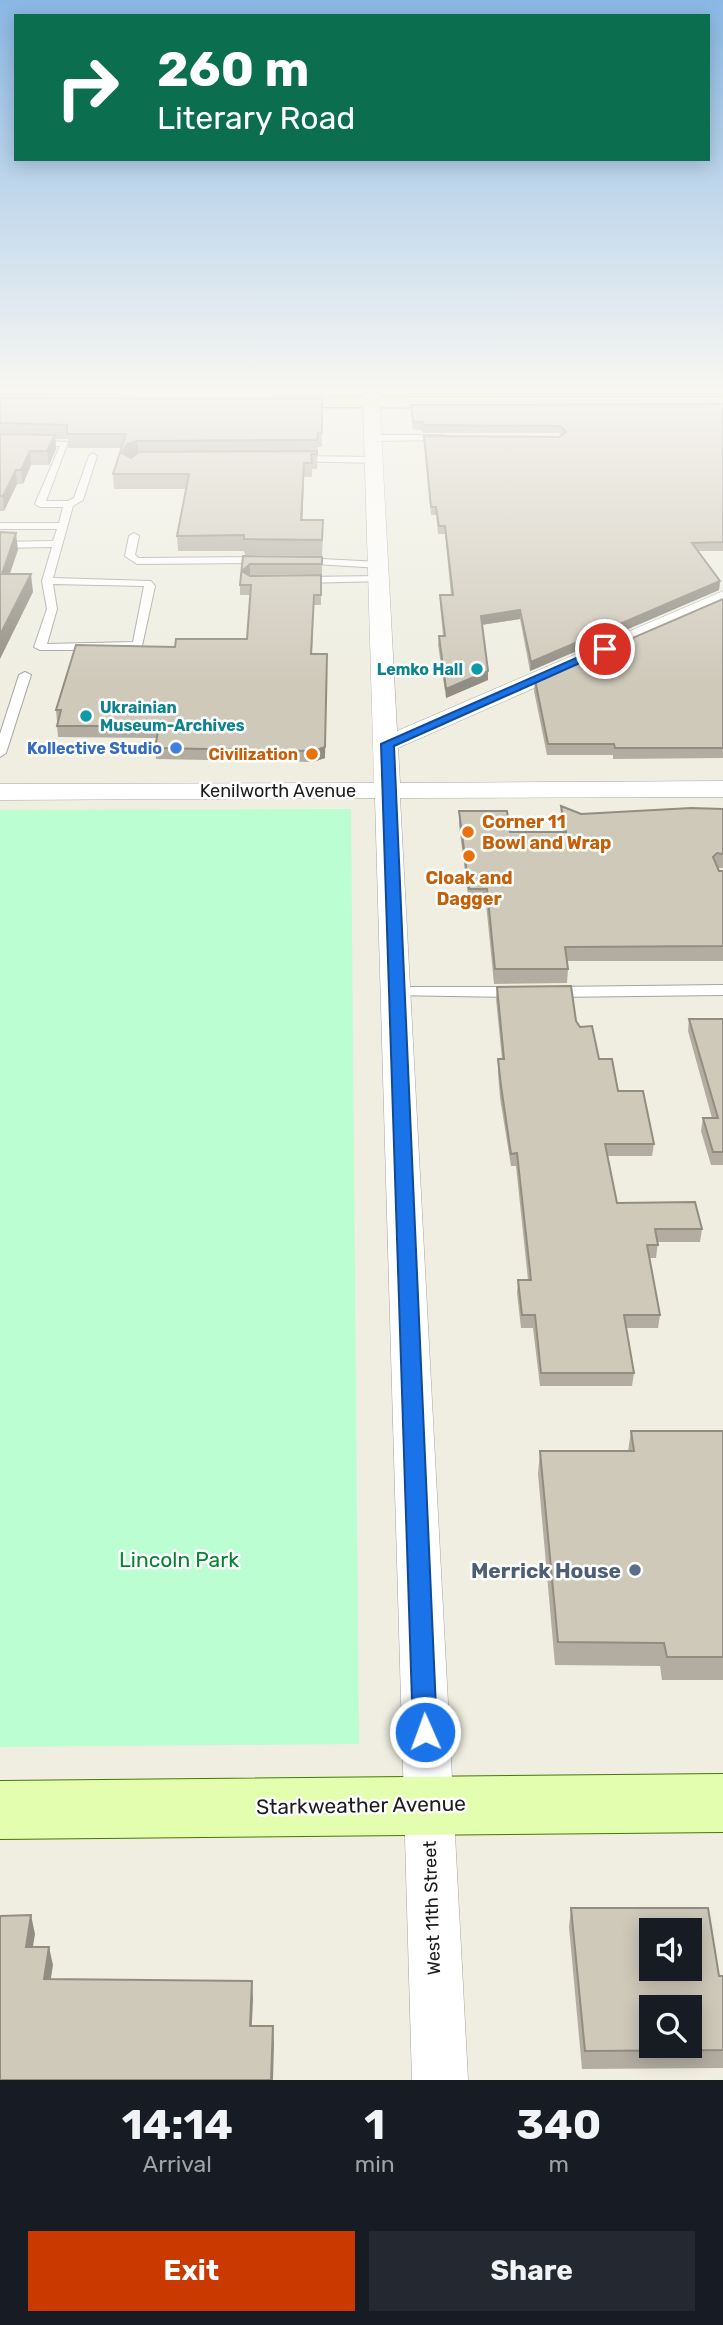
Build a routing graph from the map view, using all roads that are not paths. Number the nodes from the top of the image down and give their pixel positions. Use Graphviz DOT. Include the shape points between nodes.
graph roads {
  1 [pos="46,490"];
  2 [pos="81,490"];
  3 [pos="376,490"];
  4 [pos="69,504"];
  5 [pos="0,526"];
  6 [pos="61,526"];
  7 [pos="134,536"];
  8 [pos="59,544"];
  9 [pos="0,545"];
  10 [pos="271,560"];
  11 [pos="284,560"];
  12 [pos="380,572"];
  13 [pos="290,580"];
  14 [pos="47,582"];
  15 [pos="723,597"];
  16 [pos="25,675"];
  17 [pos="387,744"];
  18 [pos="0,753"];
  19 [pos="723,789"];
  20 [pos="388,790"];
  21 [pos="0,792"];
  22 [pos="723,990"];
  23 [pos="396,992"];
  24 [pos="723,1803"];
  25 [pos="428,1804"];
  26 [pos="0,1810"];
  27 [pos="440,2080"];
  1 -- 4 [label="lane" via="40,504"];
  2 -- 4 [label="lane" via="78,500"];
  3 -- 12 [label="street, West 11th Street"];
  4 -- 6 [label="lane"];
  5 -- 6 [label="lane"];
  6 -- 8 [label="lane"];
  7 -- 10 [label="lane" via="130,556 137,561"];
  8 -- 9 [label="lane"];
  8 -- 14 [label="lane"];
  11 -- 12 [label="lane"];
  12 -- 13 [label="lane"];
  12 -- 17 [label="street, West 11th Street"];
  14 -- 14 [label="lane" via="147,583 138,644 40,647 52,609"];
  15 -- 17 [label="street"];
  16 -- 18 [label="lane"];
  17 -- 20 [label="street, West 11th Street"];
  19 -- 20 [label="street, Kenilworth Avenue"];
  20 -- 21 [label="street, Kenilworth Avenue"];
  20 -- 23 [label="street, West 11th Street"];
  22 -- 23 [label="lane"];
  23 -- 25 [label="street, West 11th Street"];
  24 -- 25 [label="street, Starkweather Avenue"];
  25 -- 26 [label="street, Starkweather Avenue"];
  25 -- 27 [label="street, West 11th Street"];
}
